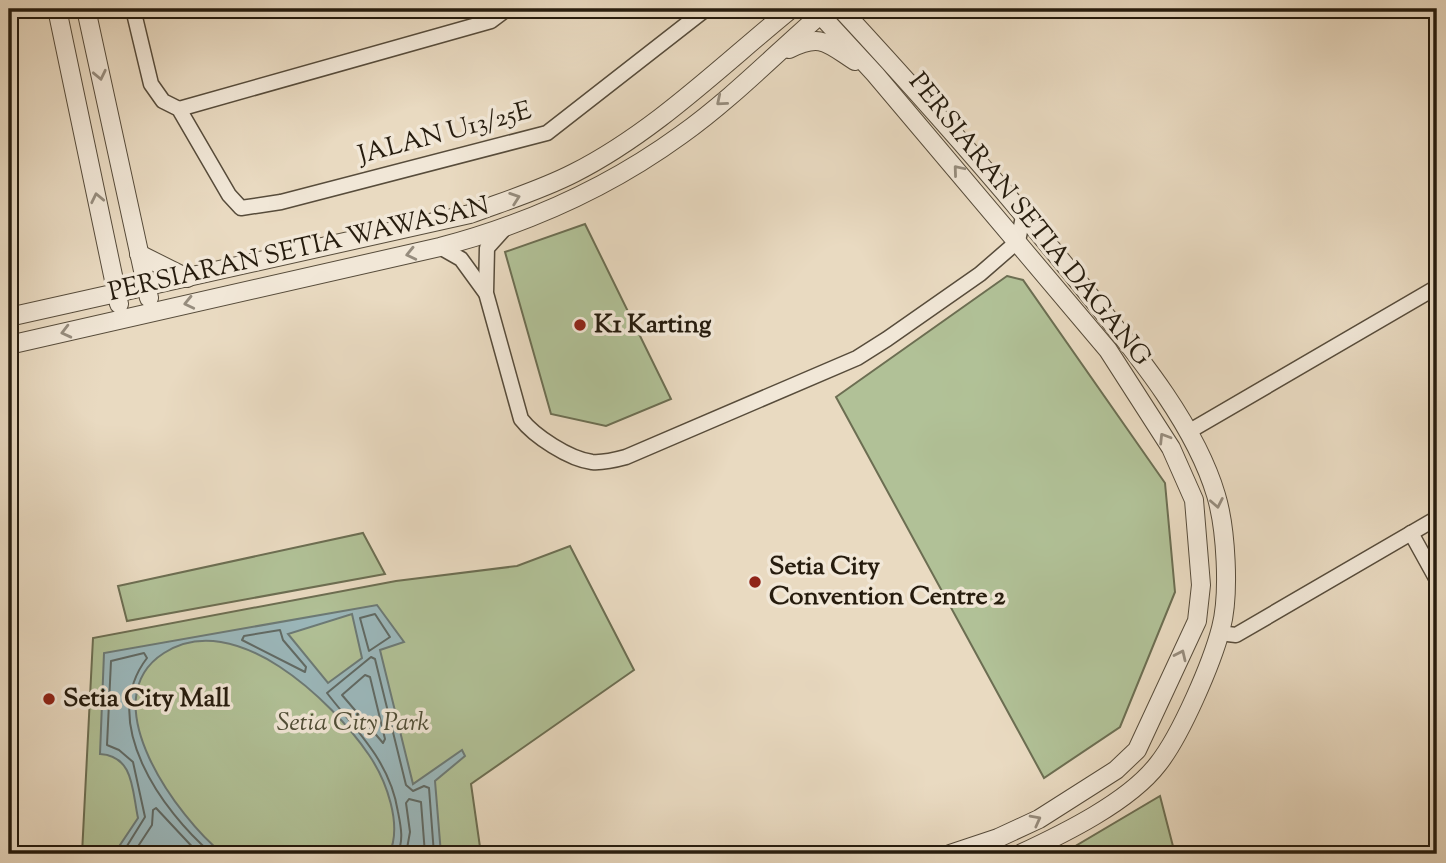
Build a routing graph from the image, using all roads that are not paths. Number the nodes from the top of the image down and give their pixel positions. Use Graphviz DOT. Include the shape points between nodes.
graph roads {
  1 [pos="57,9"];
  2 [pos="86,9"];
  3 [pos="133,9"];
  4 [pos="507,9"];
  5 [pos="706,9"];
  6 [pos="791,9"];
  7 [pos="841,9"];
  8 [pos="859,9"];
  9 [pos="821,11"];
  10 [pos="773,57"];
  11 [pos="891,62"];
  12 [pos="876,74"];
  13 [pos="179,109"];
  14 [pos="1024,212"];
  15 [pos="505,228"];
  16 [pos="1018,241"];
  17 [pos="1047,242"];
  18 [pos="440,247"];
  19 [pos="139,254"];
  20 [pos="111,265"];
  21 [pos="187,278"];
  22 [pos="146,287"];
  23 [pos="1437,287"];
  24 [pos="117,293"];
  25 [pos="486,293"];
  26 [pos="81,302"];
  27 [pos="152,312"];
  28 [pos="9,317"];
  29 [pos="122,318"];
  30 [pos="9,345"];
  31 [pos="1188,432"];
  32 [pos="1437,518"];
  33 [pos="1411,533"];
  34 [pos="1437,580"];
  35 [pos="1219,633"];
  36 [pos="950,854"];
  37 [pos="1020,854"];
  20 -- 1 [label="street, one-way"];
  2 -- 19 [label="street, one-way"];
  3 -- 13 [label="street" via="151,84 163,102"];
  4 -- 13 [label="street" via="491,22"];
  5 -- 13 [label="street, JALAN U13/25E" via="547,133 281,202 241,208"];
  21 -- 6 [label="street, PERSIARAN SETIA WAWASAN, one-way" via="470,214 575,173 665,113"];
  7 -- 11 [label="street, PERSIARAN SETIA DAGANG"];
  8 -- 11 [label="street"];
  9 -- 10 [label="street, PERSIARAN SETIA WAWASAN"];
  9 -- 12 [label="street, PERSIARAN SETIA DAGANG"];
  10 -- 12 [label="street" via="808,40 822,40"];
  10 -- 15 [label="street, PERSIARAN SETIA WAWASAN, one-way" via="683,134 621,175"];
  11 -- 14 [label="street, PERSIARAN SETIA DAGANG"];
  16 -- 12 [label="street, PERSIARAN SETIA DAGANG, one-way"];
  14 -- 16 [label="street"];
  14 -- 17 [label="street, PERSIARAN SETIA DAGANG"];
  15 -- 18 [label="street, PERSIARAN SETIA WAWASAN"];
  15 -- 25 [label="street" via="486,252"];
  16 -- 17 [label="street"];
  16 -- 25 [label="street" via="951,295 856,358 605,462 590,462 533,435 521,419"];
  36 -- 16 [label="street, PERSIARAN SETIA DAGANG, one-way" via="1039,819 1116,770 1137,750 1197,621 1201,585 1194,500 1171,448 1108,350"];
  17 -- 31 [label="street, PERSIARAN SETIA DAGANG" via="1125,340"];
  18 -- 25 [label="street" via="461,259"];
  18 -- 27 [label="street, PERSIARAN SETIA WAWASAN, one-way"];
  19 -- 21 [label="street"];
  19 -- 22 [label="street"];
  20 -- 24 [label="street"];
  20 -- 26 [label="street" via="104,280"];
  21 -- 22 [label="street, PERSIARAN SETIA WAWASAN"];
  22 -- 24 [label="street, PERSIARAN SETIA WAWASAN"];
  22 -- 27 [label="street"];
  23 -- 31 [label="street"];
  24 -- 26 [label="street, PERSIARAN SETIA WAWASAN"];
  24 -- 29 [label="street"];
  26 -- 28 [label="street, PERSIARAN SETIA WAWASAN"];
  27 -- 29 [label="street, PERSIARAN SETIA WAWASAN"];
  29 -- 30 [label="street, PERSIARAN SETIA WAWASAN, one-way"];
  31 -- 35 [label="street, PERSIARAN SETIA DAGANG, one-way" via="1216,495 1224,551"];
  32 -- 33 [label="street"];
  33 -- 34 [label="street"];
  33 -- 35 [label="street" via="1236,635"];
  35 -- 37 [label="street, PERSIARAN SETIA DAGANG" via="1187,712 1158,765 1127,793"];
}
